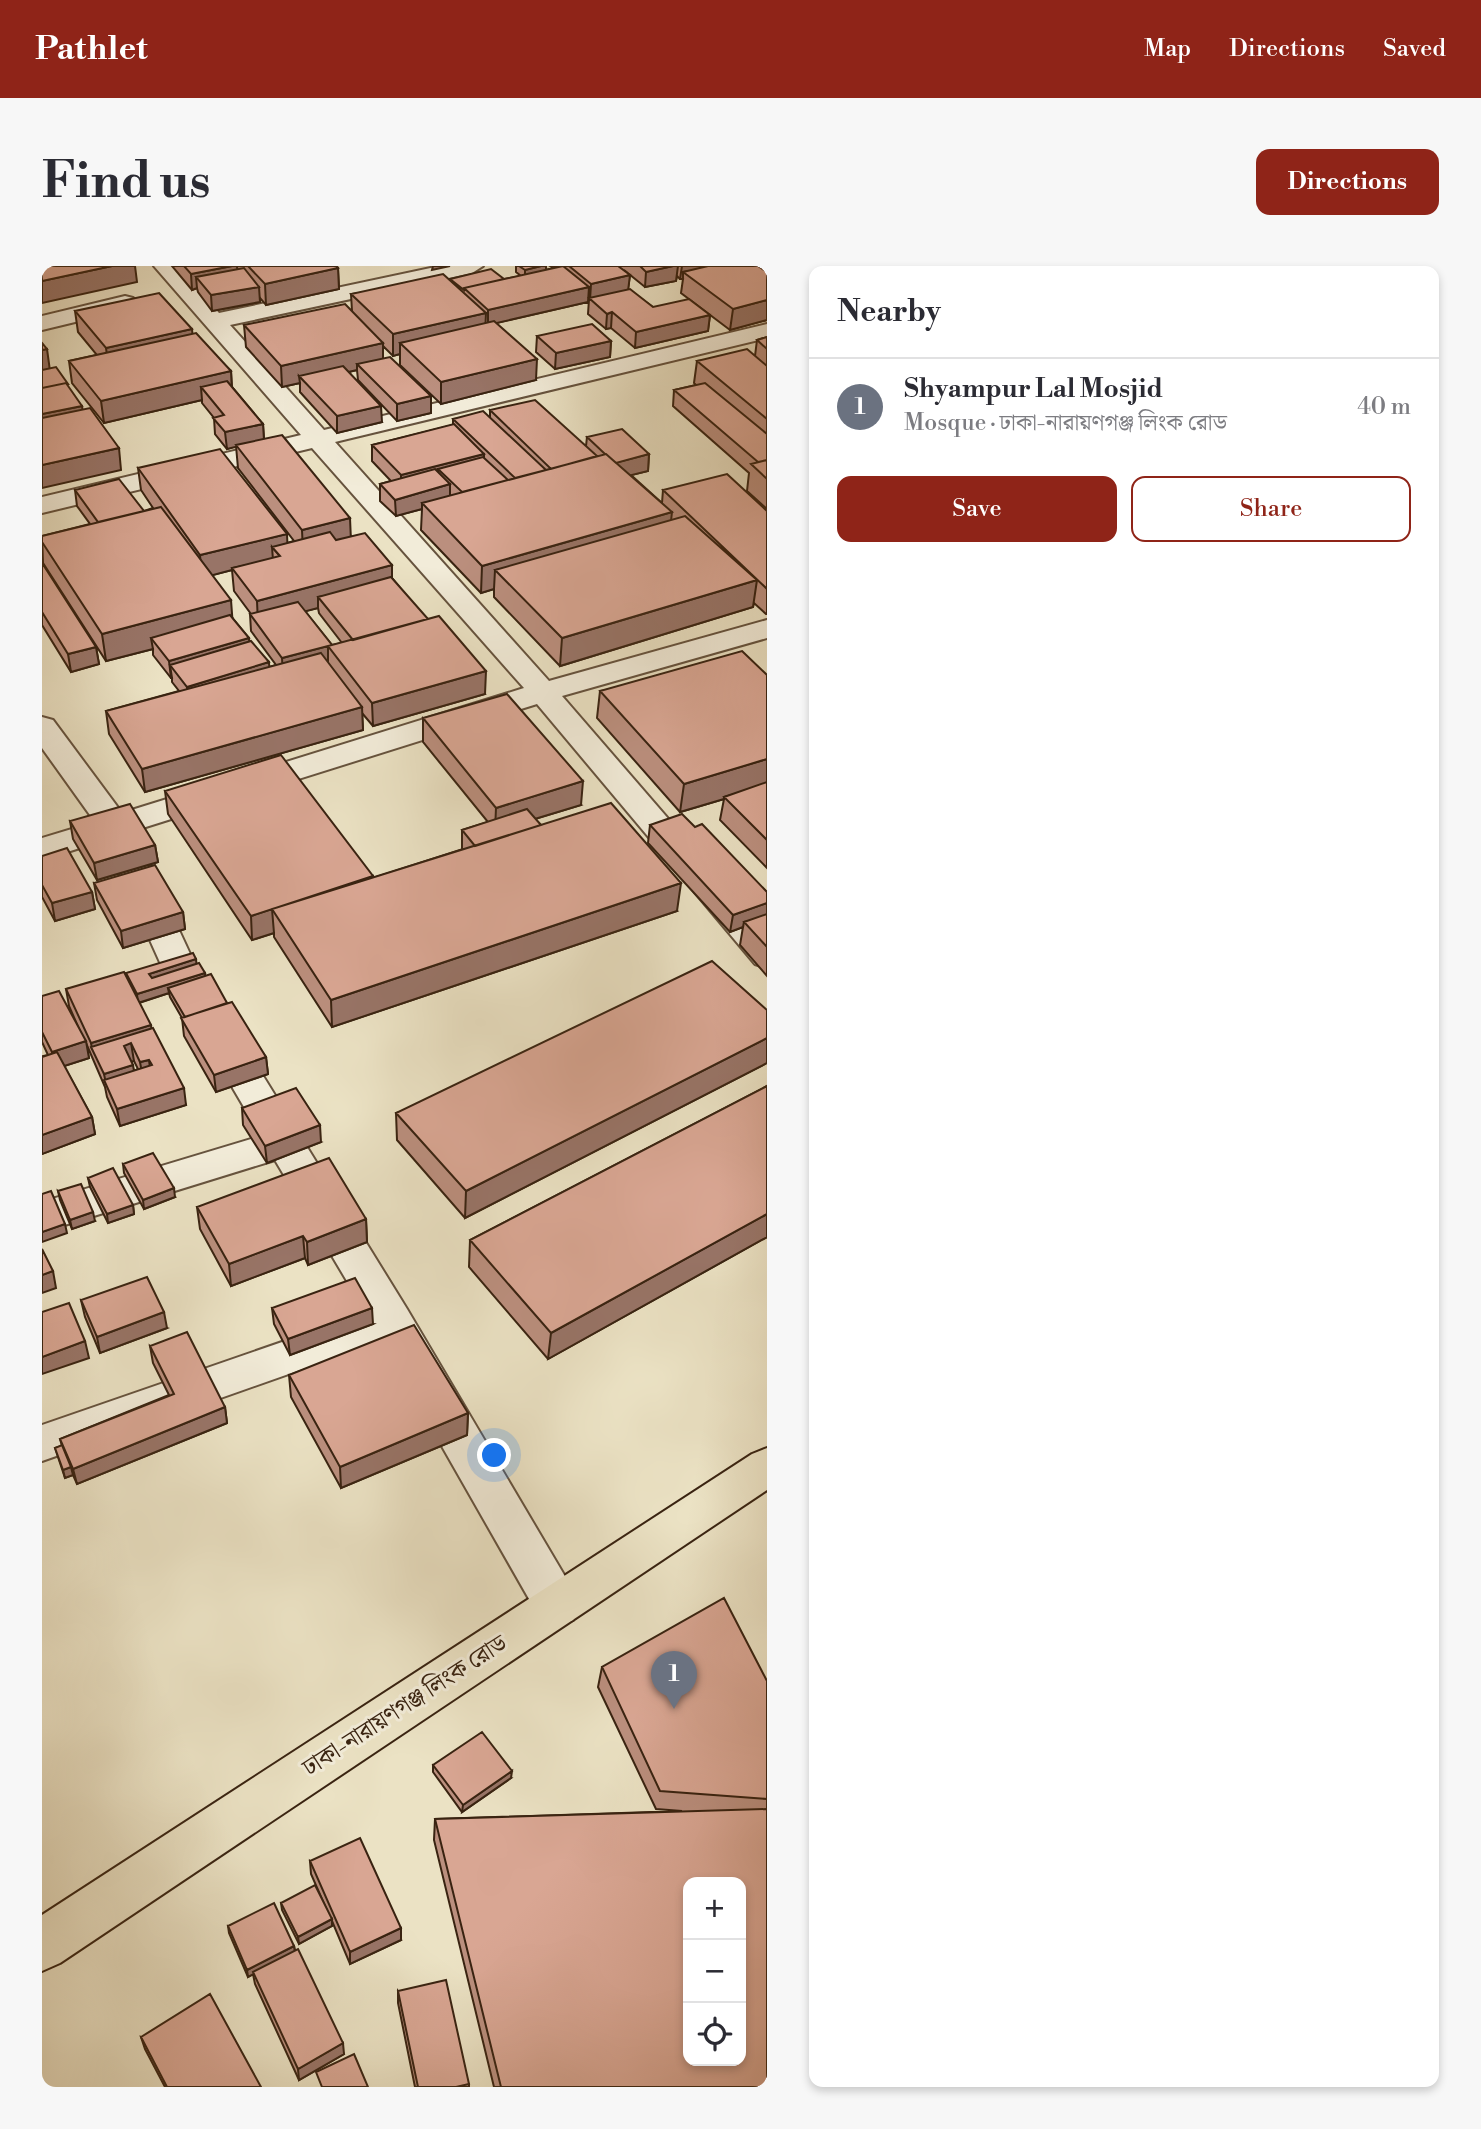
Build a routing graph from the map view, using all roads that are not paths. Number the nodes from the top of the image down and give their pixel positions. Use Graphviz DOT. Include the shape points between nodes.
graph roads {
  1 [pos="165,266"];
  2 [pos="471,266"];
  3 [pos="164,294"];
  4 [pos="214,321"];
  5 [pos="42,323"];
  6 [pos="767,331"];
  7 [pos="320,440"];
  8 [pos="42,505"];
  9 [pos="767,629"];
  10 [pos="543,692"];
  11 [pos="42,726"];
  12 [pos="116,827"];
  13 [pos="42,849"];
  14 [pos="767,956"];
  15 [pos="285,1143"];
  16 [pos="42,1217"];
  17 [pos="392,1321"];
  18 [pos="42,1443"];
  19 [pos="767,1467"];
  20 [pos="557,1605"];
  21 [pos="42,1945"];
  1 -- 3 [label="street"];
  2 -- 4 [label="street"];
  3 -- 4 [label="street"];
  3 -- 5 [label="street"];
  4 -- 7 [label="street"];
  6 -- 7 [label="street"];
  7 -- 8 [label="street"];
  7 -- 10 [label="street"];
  9 -- 10 [label="street"];
  10 -- 12 [label="street"];
  10 -- 14 [label="street"];
  11 -- 12 [label="street"];
  12 -- 13 [label="street"];
  12 -- 15 [label="street" via="167,973"];
  15 -- 16 [label="street"];
  15 -- 17 [label="street"];
  17 -- 18 [label="street"];
  17 -- 20 [label="street"];
  19 -- 20 [label="highway, ঢাকা-নারায়ণগঞ্জ লিংক রোড"];
  20 -- 21 [label="highway, ঢাকা-নারায়ণগঞ্জ লিংক রোড"];
}
